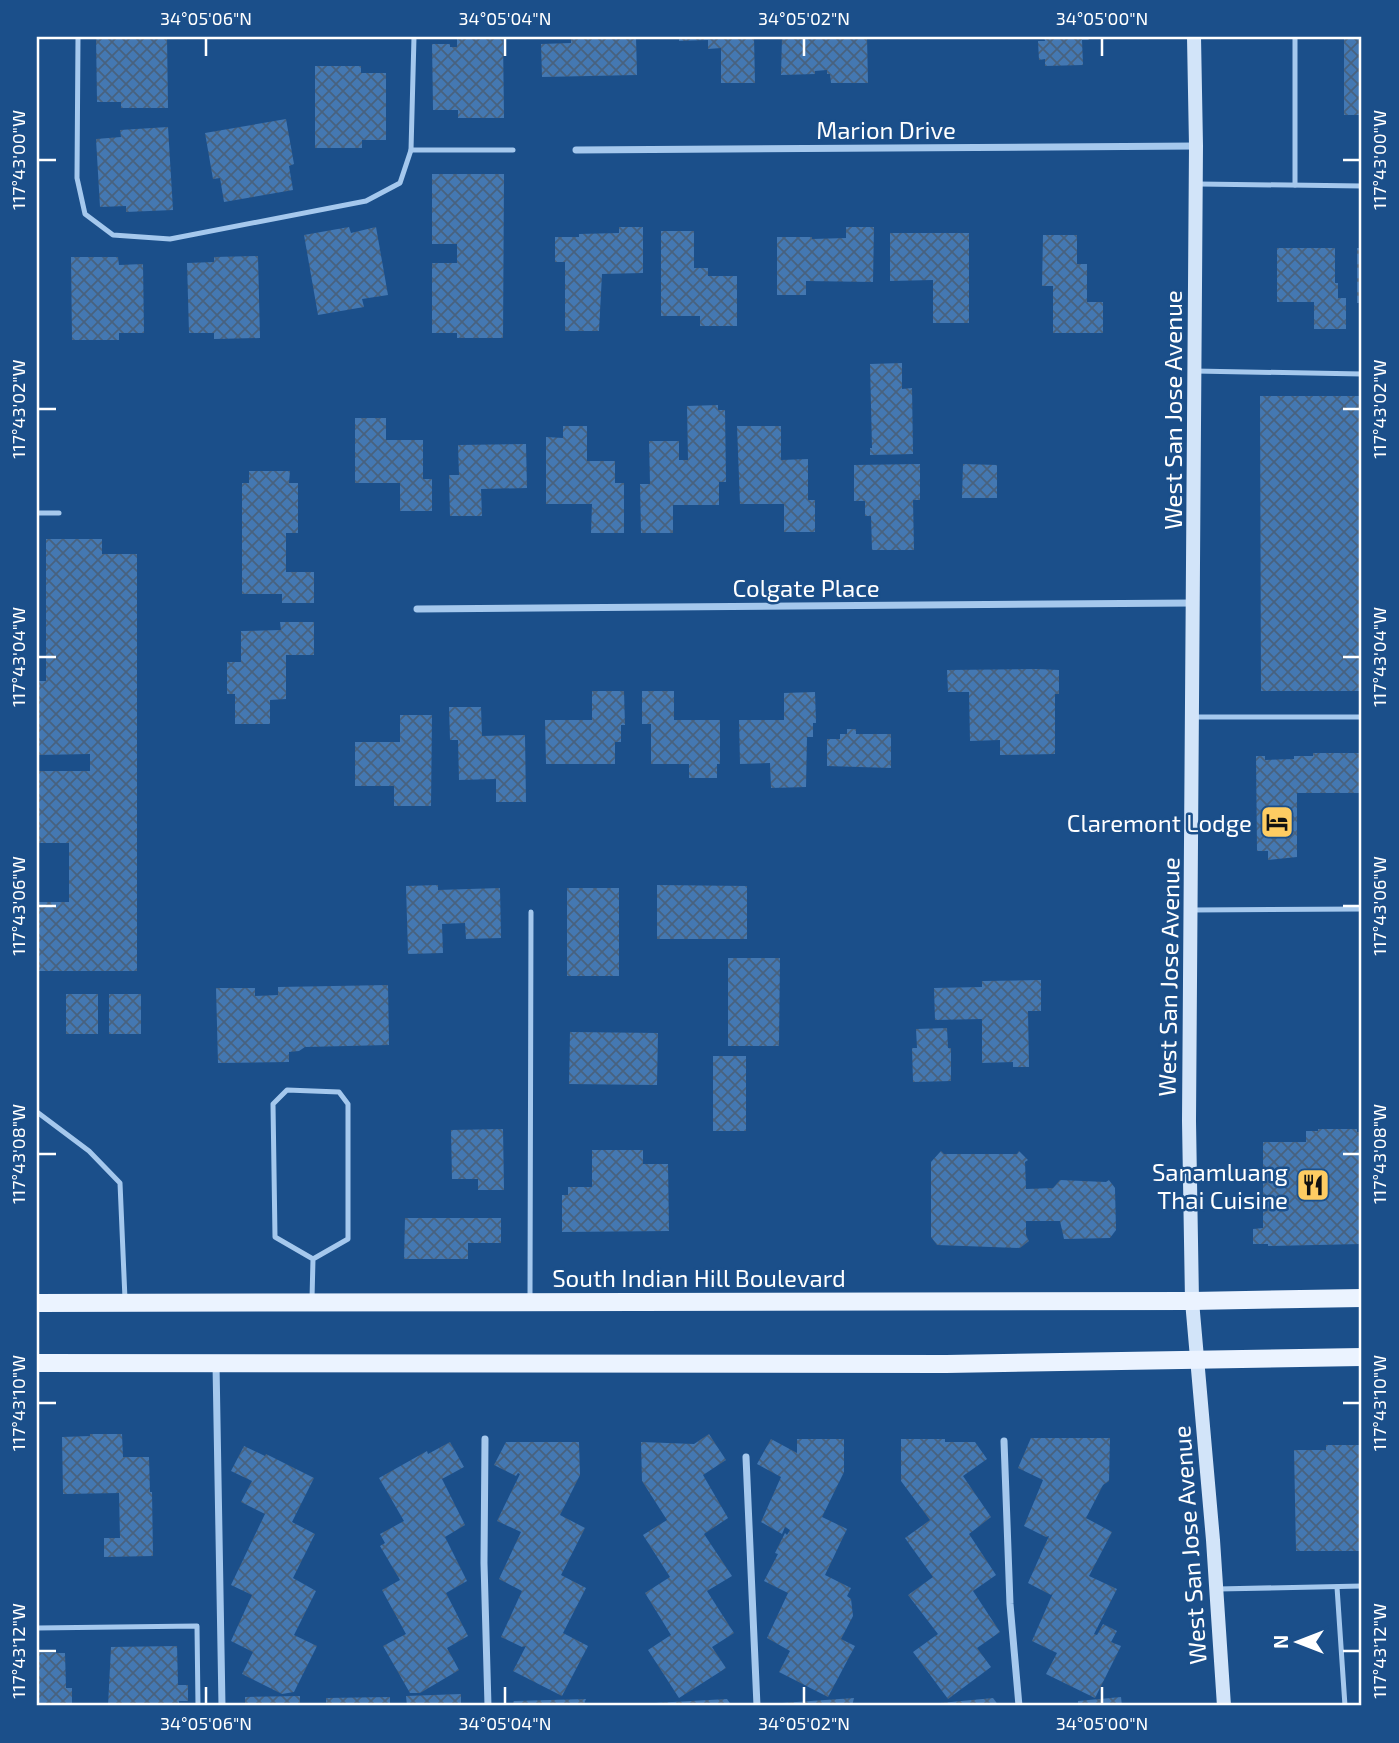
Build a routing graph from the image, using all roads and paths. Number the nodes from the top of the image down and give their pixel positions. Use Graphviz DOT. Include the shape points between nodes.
graph roads {
  1 [pos="78,37"];
  2 [pos="414,37"];
  3 [pos="1194,37"];
  4 [pos="1295,37"];
  5 [pos="1196,146"];
  6 [pos="411,150"];
  7 [pos="513,150"];
  8 [pos="576,150"];
  9 [pos="1196,184"];
  10 [pos="1294,185"];
  11 [pos="1362,186"];
  12 [pos="1195,371"];
  13 [pos="1362,374"];
  14 [pos="37,513"];
  15 [pos="60,513"];
  16 [pos="1195,603"];
  17 [pos="417,609"];
  18 [pos="1194,717"];
  19 [pos="1362,717"];
  20 [pos="1362,909"];
  21 [pos="1192,910"];
  22 [pos="531,912"];
  23 [pos="37,1112"];
  24 [pos="313,1259"];
  25 [pos="1362,1298"];
  26 [pos="1192,1301"];
  27 [pos="312,1302"];
  28 [pos="530,1302"];
  29 [pos="37,1303"];
  30 [pos="126,1303"];
  31 [pos="1362,1357"];
  32 [pos="1198,1359"];
  33 [pos="37,1363"];
  34 [pos="216,1363"];
  35 [pos="485,1439"];
  36 [pos="1004,1441"];
  37 [pos="746,1457"];
  38 [pos="1362,1586"];
  39 [pos="1337,1587"];
  40 [pos="1215,1589"];
  41 [pos="37,1628"];
  42 [pos="198,1706"];
  43 [pos="222,1706"];
  44 [pos="488,1706"];
  45 [pos="757,1706"];
  46 [pos="1019,1706"];
  47 [pos="1224,1706"];
  48 [pos="1345,1706"];
  1 -- 6 [label="lane" via="77,178 85,214 113,234 170,239 366,201 400,183"];
  2 -- 6 [label="lane"];
  3 -- 5 [label="street, West San Jose Avenue"];
  4 -- 10 [label="lane"];
  5 -- 8 [label="street, Marion Drive"];
  5 -- 9 [label="street, West San Jose Avenue"];
  6 -- 7 [label="lane"];
  9 -- 10 [label="lane"];
  9 -- 12 [label="street, West San Jose Avenue"];
  10 -- 11 [label="lane"];
  12 -- 13 [label="lane"];
  12 -- 16 [label="street, West San Jose Avenue"];
  14 -- 15 [label="lane"];
  16 -- 17 [label="street, Colgate Place"];
  16 -- 18 [label="street, West San Jose Avenue"];
  18 -- 19 [label="lane"];
  18 -- 21 [label="street, West San Jose Avenue"];
  20 -- 21 [label="lane"];
  21 -- 26 [label="street, West San Jose Avenue"];
  22 -- 28 [label="lane"];
  23 -- 30 [label="lane" via="89,1151 120,1183"];
  24 -- 24 [label="lane" via="348,1239 348,1104 339,1092 287,1090 274,1104 275,1237"];
  24 -- 27 [label="lane"];
  25 -- 26 [label="main road, South Indian Hill Boulevard"];
  26 -- 28 [label="main road, South Indian Hill Boulevard"];
  26 -- 32 [label="street, West San Jose Avenue"];
  27 -- 28 [label="main road, South Indian Hill Boulevard"];
  27 -- 30 [label="main road, South Indian Hill Boulevard"];
  29 -- 30 [label="main road, South Indian Hill Boulevard"];
  31 -- 32 [label="main road"];
  32 -- 34 [label="main road" via="946,1364"];
  32 -- 40 [label="street, West San Jose Avenue"];
  33 -- 34 [label="main road"];
  34 -- 43 [label="street"];
  35 -- 44 [label="street"];
  36 -- 46 [label="street"];
  37 -- 45 [label="street"];
  38 -- 39 [label="lane"];
  39 -- 40 [label="lane"];
  39 -- 48 [label="lane"];
  40 -- 47 [label="street, West San Jose Avenue"];
  41 -- 42 [label="lane" via="197,1626"];
}
